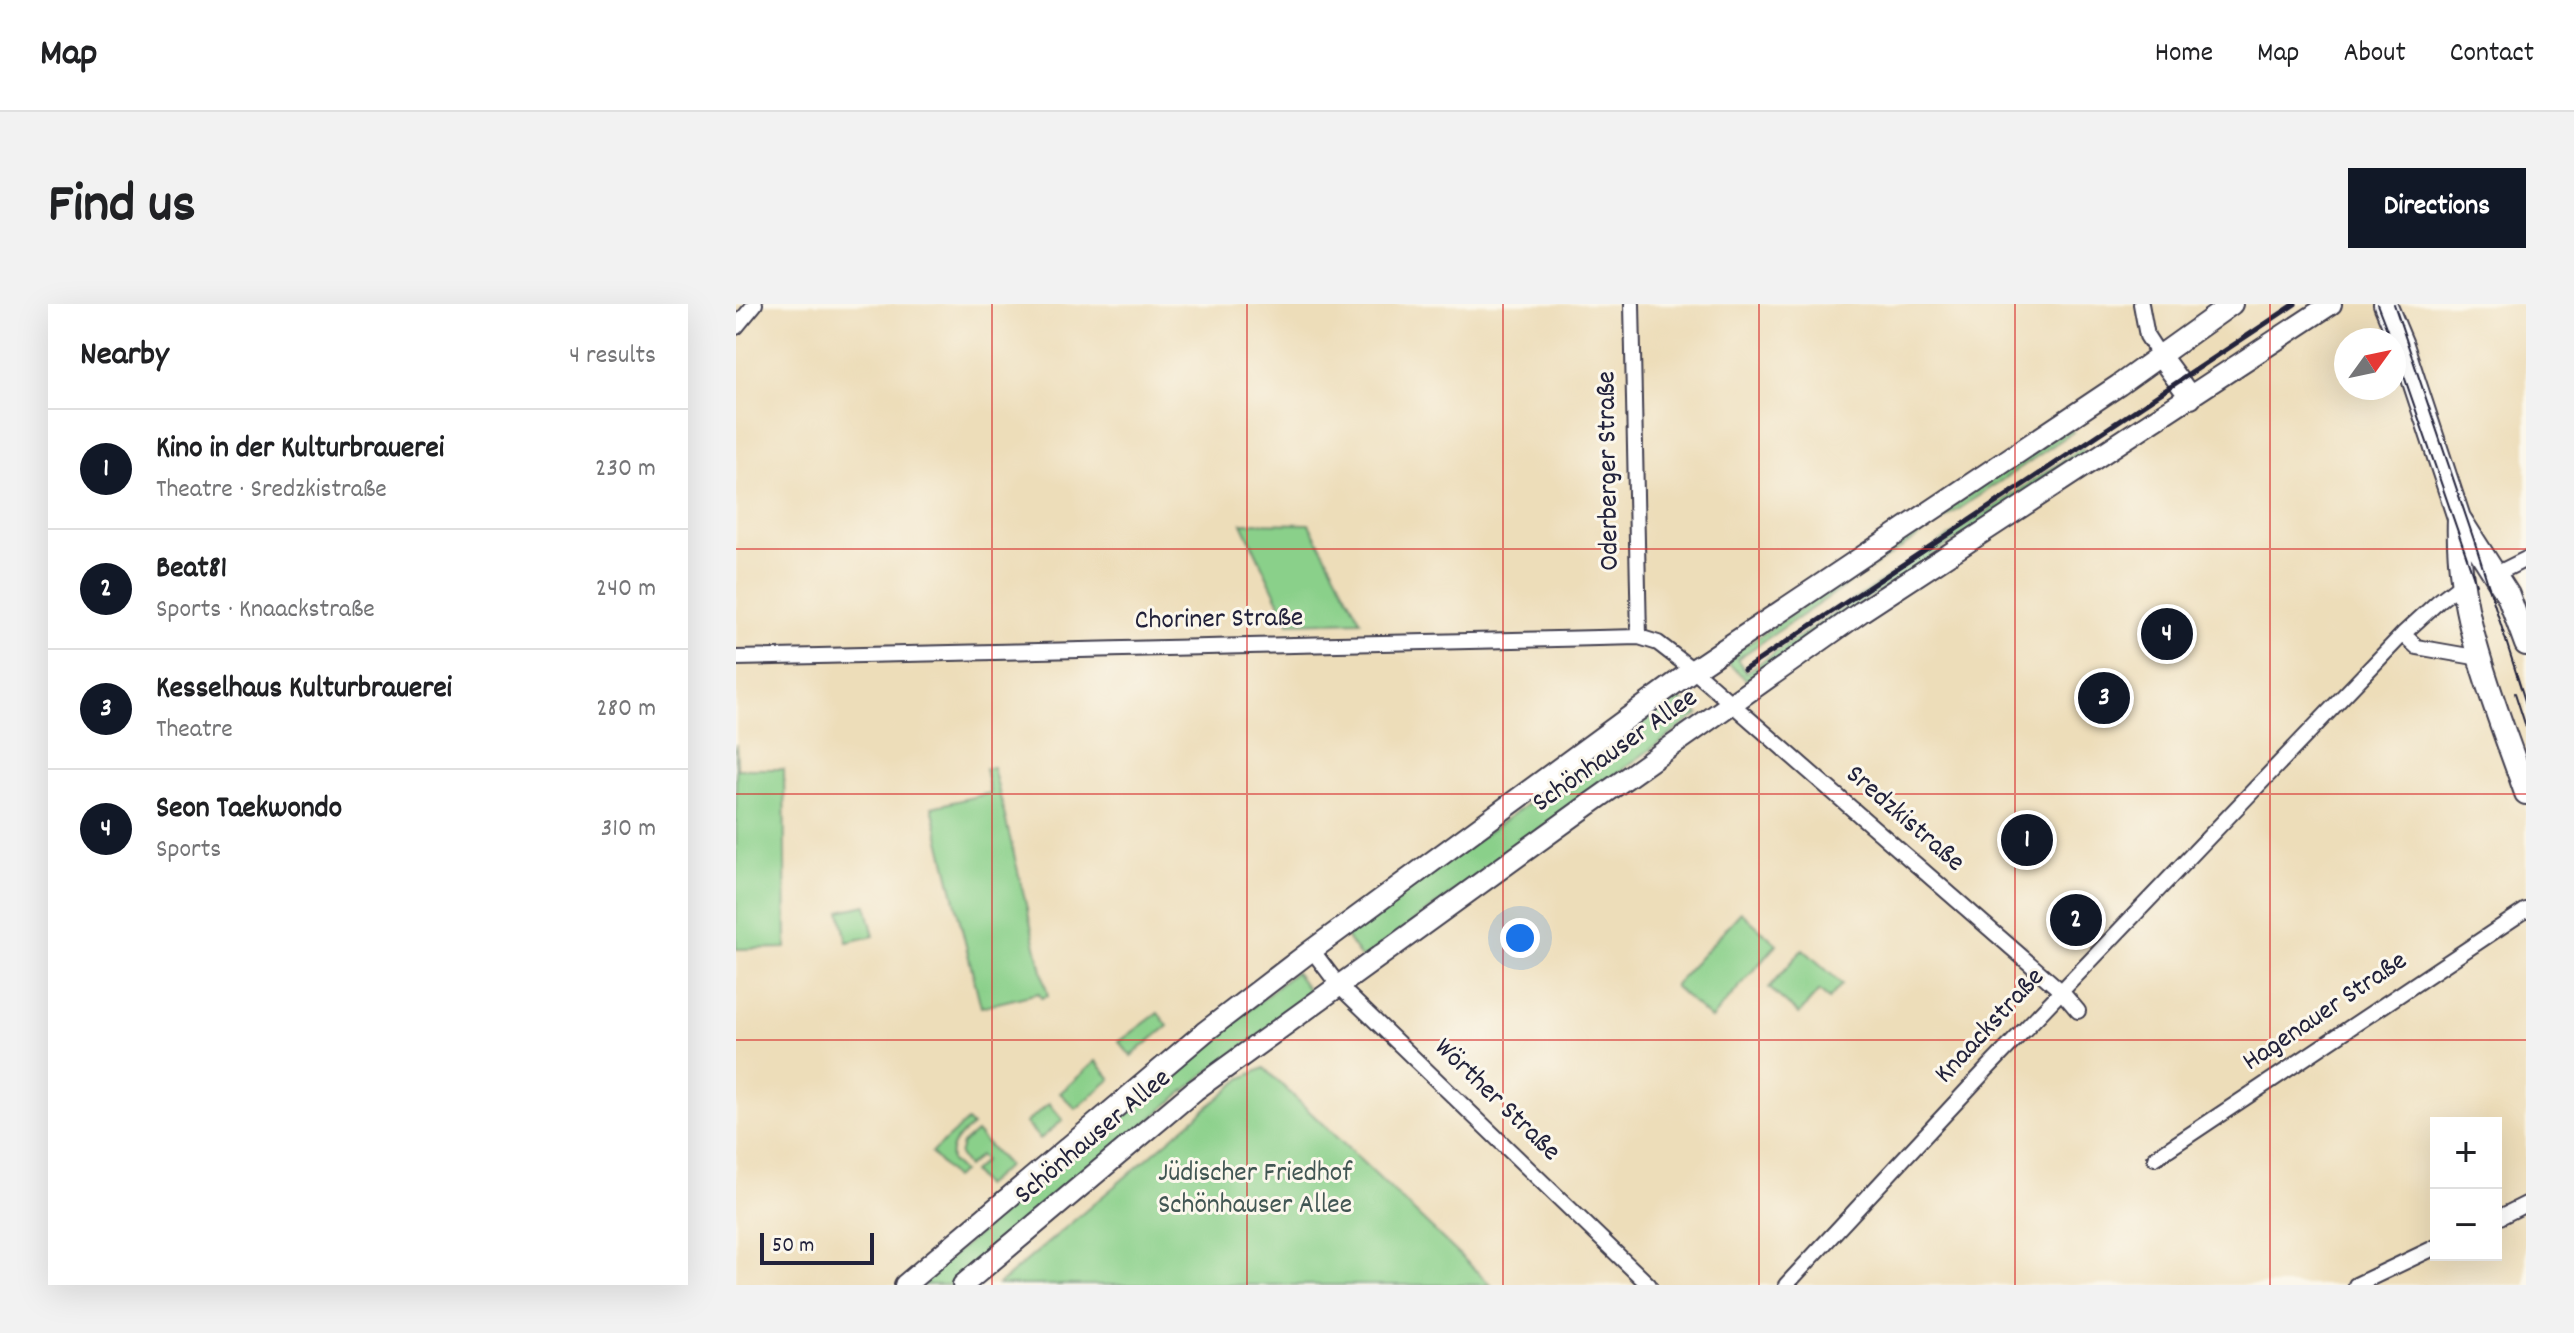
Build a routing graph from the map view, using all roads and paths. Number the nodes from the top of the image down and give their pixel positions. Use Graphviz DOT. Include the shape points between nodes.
graph roads {
  1 [pos="755,304"];
  2 [pos="1632,304"];
  3 [pos="2141,304"];
  4 [pos="2232,304"];
  5 [pos="2331,304"];
  6 [pos="2385,304"];
  7 [pos="736,327"];
  8 [pos="2160,356"];
  9 [pos="2191,398"];
  10 [pos="2459,518"];
  11 [pos="2526,559"];
  12 [pos="2496,574"];
  13 [pos="2461,584"];
  14 [pos="2403,634"];
  15 [pos="1639,637"];
  16 [pos="2526,644"];
  17 [pos="736,658"];
  18 [pos="2480,658"];
  19 [pos="1693,670"];
  20 [pos="1733,704"];
  21 [pos="2526,793"];
  22 [pos="2526,910"];
  23 [pos="1312,950"];
  24 [pos="1339,986"];
  25 [pos="2061,991"];
  26 [pos="2078,1011"];
  27 [pos="2155,1158"];
  28 [pos="2526,1204"];
  29 [pos="2502,1216"];
  30 [pos="2430,1250"];
  31 [pos="905,1285"];
  32 [pos="963,1285"];
  33 [pos="1649,1285"];
  34 [pos="1786,1285"];
  35 [pos="2356,1285"];
  1 -- 7 [label="street"];
  2 -- 15 [label="street, Oderberger Straße"];
  3 -- 8 [label="street" via="2147,336"];
  4 -- 8 [label="main road, Schönhauser Allee"];
  5 -- 9 [label="main road, Schönhauser Allee"];
  6 -- 10 [label="main road"];
  8 -- 9 [label="main road"];
  8 -- 19 [label="main road, Schönhauser Allee"];
  9 -- 20 [label="main road, Schönhauser Allee" via="1861,612"];
  10 -- 12 [label="main road"];
  10 -- 13 [label="main road"];
  11 -- 12 [label="street"];
  12 -- 16 [label="main road"];
  13 -- 14 [label="street, Knaackstraße"];
  13 -- 18 [label="main road"];
  14 -- 18 [label="street" via="2417,647"];
  14 -- 25 [label="street, Knaackstraße"];
  15 -- 17 [label="street, Choriner Straße"];
  15 -- 19 [label="street, Choriner Straße" via="1658,643"];
  18 -- 21 [label="main road"];
  19 -- 20 [label="street, Sredzkistraße"];
  19 -- 23 [label="main road, Schönhauser Allee"];
  20 -- 24 [label="main road, Schönhauser Allee"];
  20 -- 25 [label="street, Sredzkistraße"];
  22 -- 27 [label="street, Hagenauer Straße"];
  23 -- 24 [label="street, Wörther Straße"];
  23 -- 31 [label="main road, Schönhauser Allee" via="1206,1031"];
  24 -- 32 [label="main road, Schönhauser Allee" via="1195,1090"];
  24 -- 33 [label="street, Wörther Straße"];
  25 -- 26 [label="street, Sredzkistraße"];
  25 -- 34 [label="street, Knaackstraße"];
  28 -- 29 [label="street"];
  30 -- 35 [label="street"];
}
